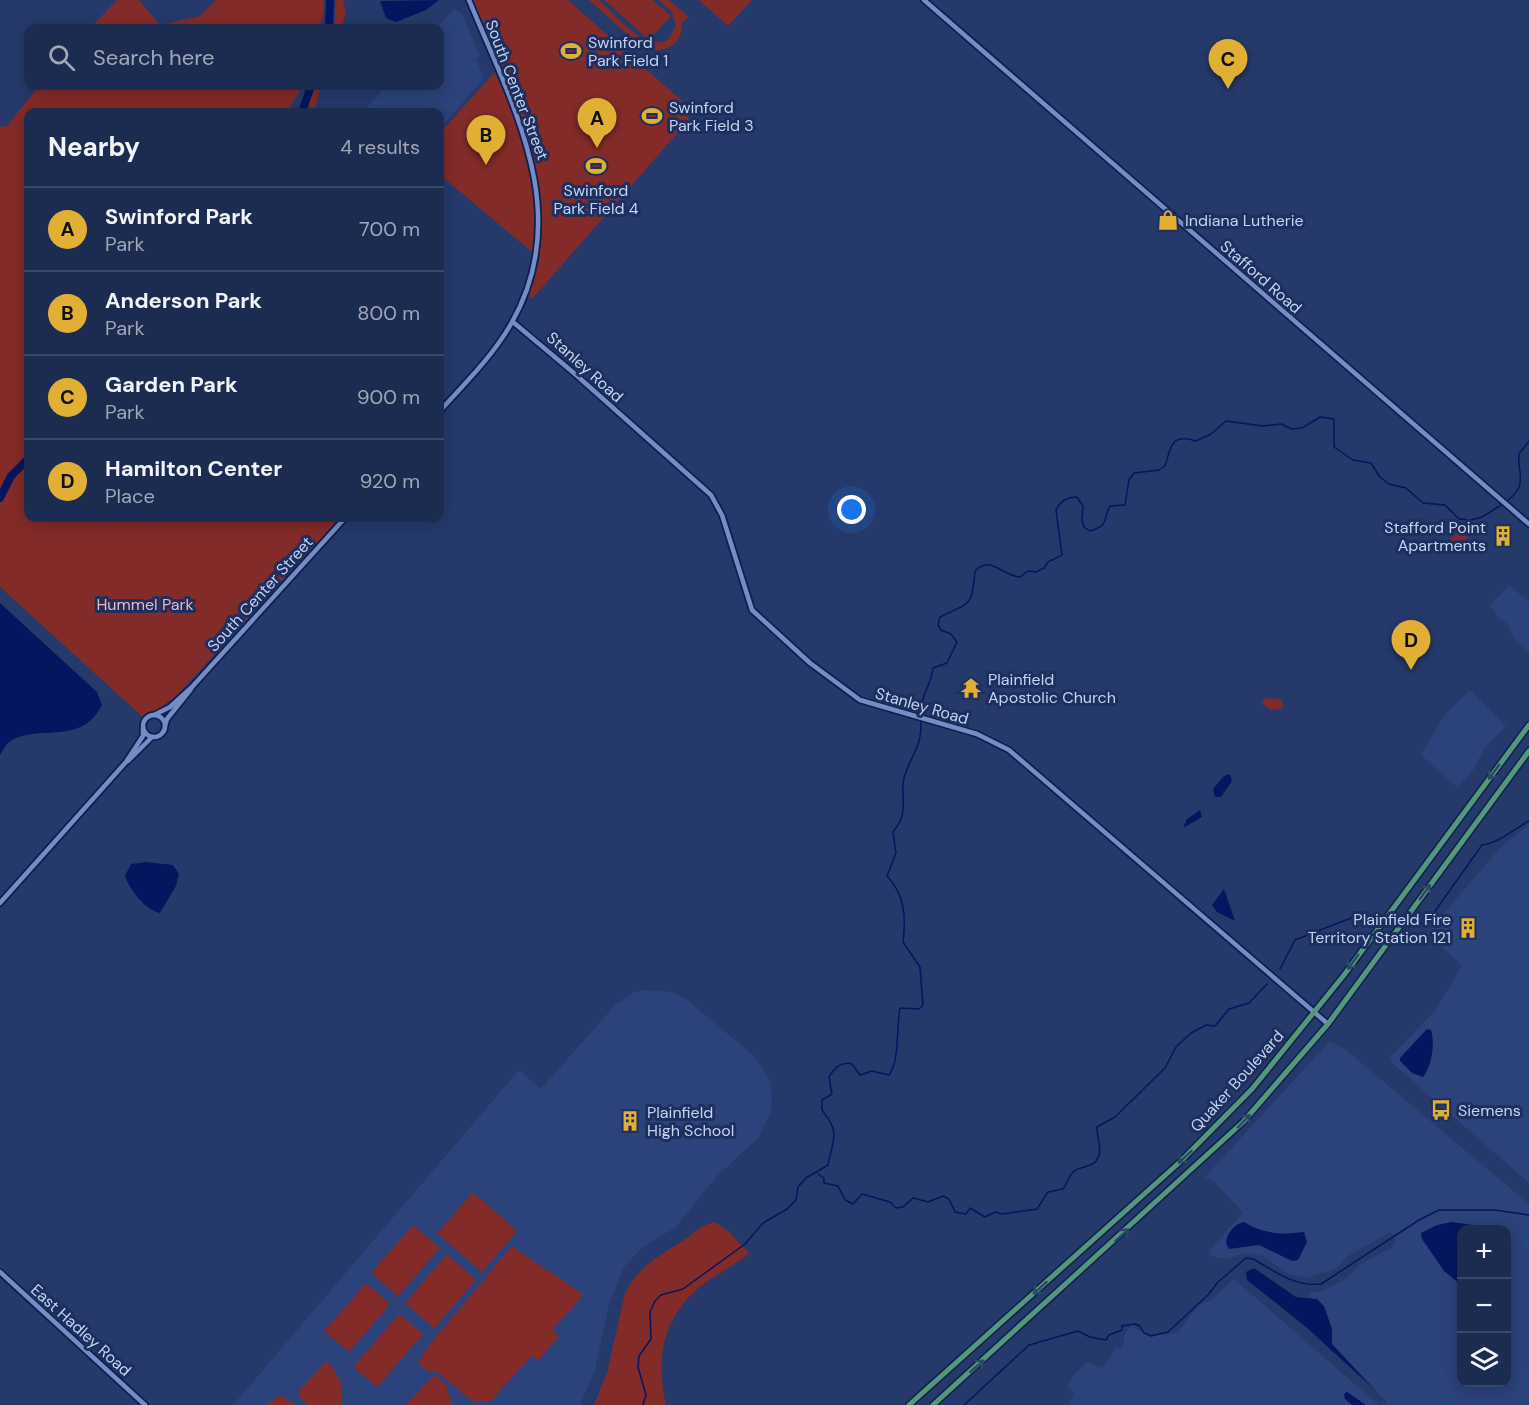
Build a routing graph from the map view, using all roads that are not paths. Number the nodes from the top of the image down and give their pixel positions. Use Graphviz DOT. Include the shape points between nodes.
graph roads {
  1 [pos="469,0"];
  2 [pos="924,0"];
  3 [pos="513,322"];
  4 [pos="444,407"];
  5 [pos="341,522"];
  6 [pos="1529,524"];
  7 [pos="192,687"];
  8 [pos="154,715"];
  9 [pos="1529,725"];
  10 [pos="165,726"];
  11 [pos="143,729"];
  12 [pos="152,737"];
  13 [pos="1529,751"];
  14 [pos="126,762"];
  15 [pos="0,903"];
  16 [pos="1315,1013"];
  17 [pos="1328,1024"];
  18 [pos="0,1272"];
  19 [pos="146,1405"];
  20 [pos="909,1405"];
  21 [pos="933,1405"];
  1 -- 3 [label="street, South Center Street" via="525,137 537,181 535,259"];
  2 -- 6 [label="street, Stafford Road"];
  3 -- 4 [label="street, South Center Street" via="492,353"];
  3 -- 16 [label="street, Stanley Road" via="711,495 722,514 755,614 851,695 876,707 977,734 1009,750"];
  5 -- 7 [label="street, South Center Street"];
  7 -- 8 [label="street, South Center Street" via="170,707"];
  7 -- 10 [label="street, South Center Street"];
  8 -- 10 [label="street" via="163,719"];
  8 -- 11 [label="street" via="146,719"];
  9 -- 16 [label="main road, Quaker Boulevard, one-way"];
  10 -- 12 [label="street" via="162,735"];
  11 -- 12 [label="street"];
  11 -- 14 [label="street" via="143,736"];
  12 -- 14 [label="street"];
  17 -- 13 [label="main road, Quaker Boulevard, one-way"];
  14 -- 15 [label="street"];
  16 -- 17 [label="street, Stanley Road"];
  16 -- 20 [label="main road, Quaker Boulevard, one-way" via="1269,1070 1199,1144"];
  21 -- 17 [label="main road, Quaker Boulevard, one-way" via="1222,1143"];
  18 -- 19 [label="street, East Hadley Road"];
}
